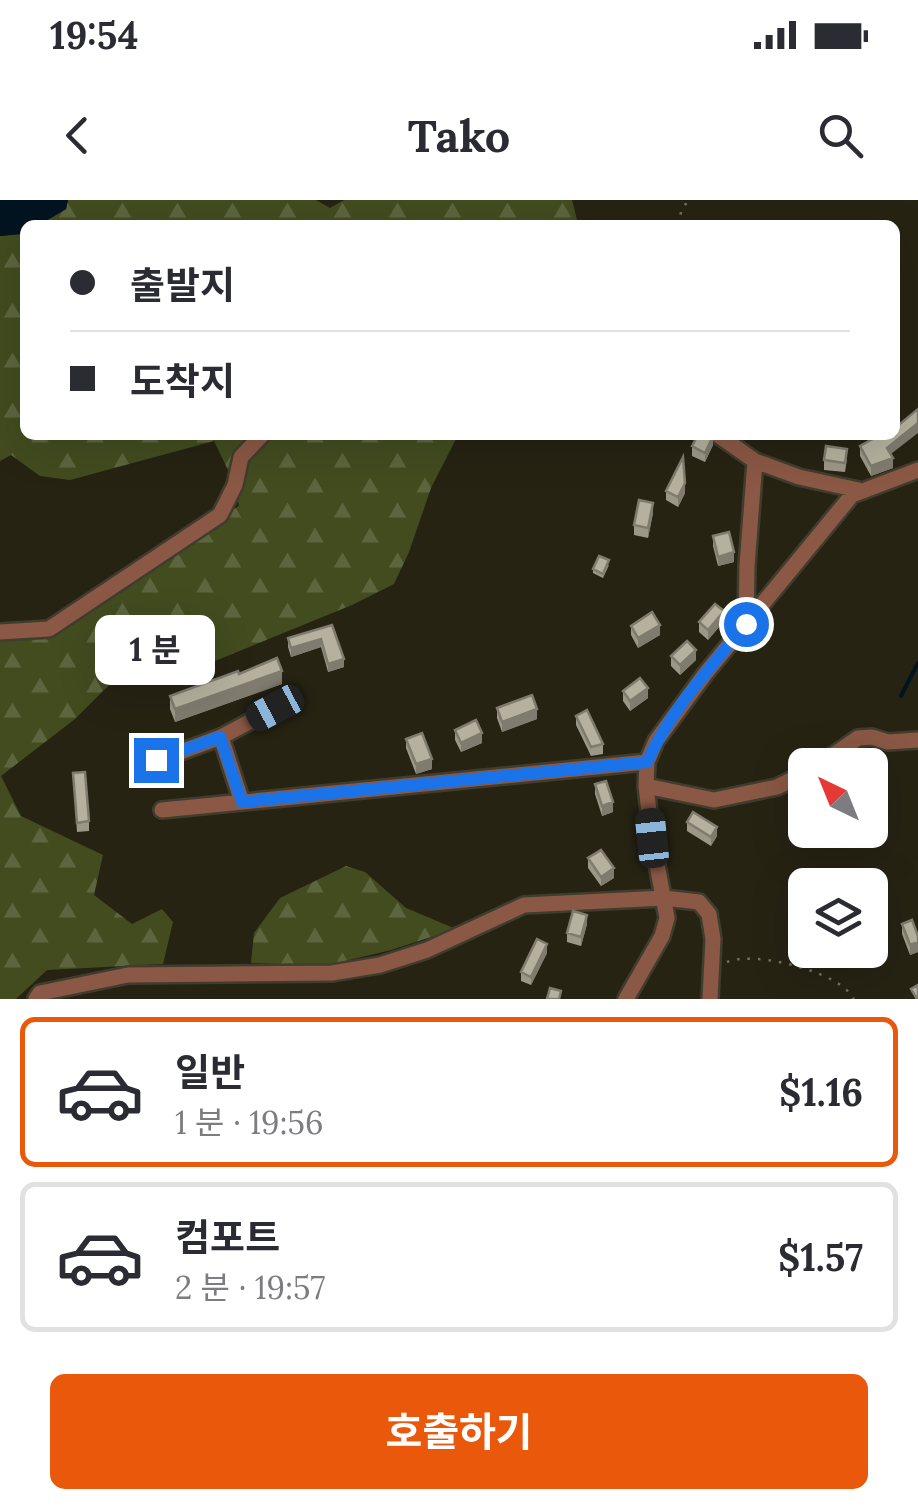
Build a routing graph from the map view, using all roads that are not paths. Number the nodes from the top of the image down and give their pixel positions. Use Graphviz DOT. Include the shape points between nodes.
graph roads {
  1 [pos="257,440"];
  2 [pos="725,440"];
  3 [pos="756,461"];
  4 [pos="918,470"];
  5 [pos="863,491"];
  6 [pos="746,624"];
  7 [pos="0,632"];
  8 [pos="275,708"];
  9 [pos="220,737"];
  10 [pos="918,740"];
  11 [pos="844,748"];
  12 [pos="156,760"];
  13 [pos="647,762"];
  14 [pos="788,782"];
  15 [pos="646,786"];
  16 [pos="242,802"];
  17 [pos="162,810"];
  18 [pos="664,898"];
  19 [pos="36,999"];
  20 [pos="626,999"];
  21 [pos="710,999"];
  1 -- 7 [label="street" via="241,457 220,514 49,629"];
  2 -- 3 [label="street"];
  3 -- 5 [label="street"];
  3 -- 6 [label="street"];
  4 -- 5 [label="street"];
  5 -- 6 [label="street" via="852,495"];
  6 -- 13 [label="street" via="656,740"];
  8 -- 9 [label="street"];
  9 -- 12 [label="street"];
  9 -- 16 [label="street"];
  10 -- 11 [label="street" via="872,736"];
  13 -- 15 [label="street"];
  13 -- 16 [label="street"];
  14 -- 15 [label="street" via="714,800"];
  15 -- 18 [label="street"];
  16 -- 17 [label="street"];
  18 -- 19 [label="street" via="524,905 427,950 332,973 128,975"];
  18 -- 20 [label="street" via="662,936"];
  18 -- 21 [label="street" via="700,902 709,914"];
}
